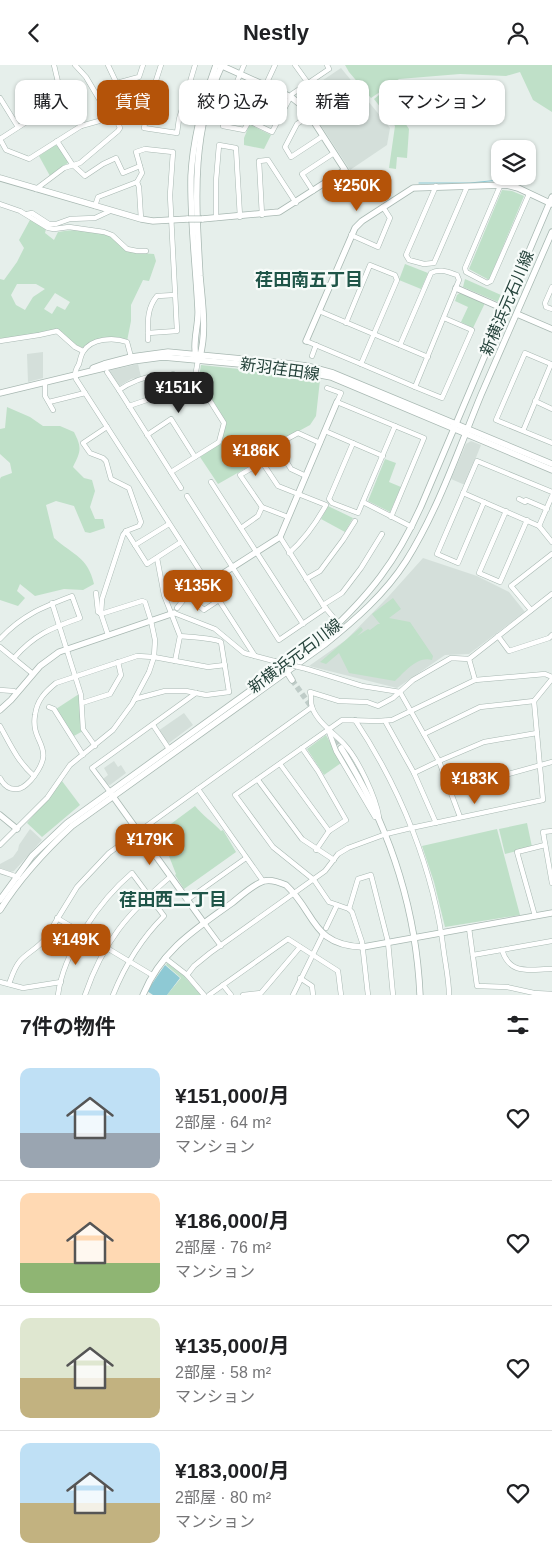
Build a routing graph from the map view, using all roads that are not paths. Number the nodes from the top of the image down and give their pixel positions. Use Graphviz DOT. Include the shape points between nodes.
graph roads {
  1 [pos="54,65"];
  2 [pos="75,65"];
  3 [pos="108,65"];
  4 [pos="143,65"];
  5 [pos="161,65"];
  6 [pos="195,65"];
  7 [pos="220,65"];
  8 [pos="244,65"];
  9 [pos="275,65"];
  10 [pos="295,65"];
  11 [pos="327,65"];
  12 [pos="239,74"];
  13 [pos="58,80"];
  14 [pos="116,80"];
  15 [pos="128,80"];
  16 [pos="237,80"];
  17 [pos="253,80"];
  18 [pos="268,80"];
  19 [pos="306,80"];
  20 [pos="313,80"];
  21 [pos="297,91"];
  22 [pos="97,94"];
  23 [pos="287,95"];
  24 [pos="291,97"];
  25 [pos="0,98"];
  26 [pos="297,102"];
  27 [pos="287,104"];
  28 [pos="97,122"];
  29 [pos="297,124"];
  30 [pos="21,125"];
  31 [pos="118,125"];
  32 [pos="223,125"];
  33 [pos="247,125"];
  34 [pos="257,125"];
  35 [pos="276,125"];
  36 [pos="316,125"];
  37 [pos="81,126"];
  38 [pos="18,127"];
  39 [pos="323,136"];
  40 [pos="0,139"];
  41 [pos="57,141"];
  42 [pos="334,153"];
  43 [pos="72,164"];
  44 [pos="140,166"];
  45 [pos="0,178"];
  46 [pos="137,182"];
  47 [pos="436,186"];
  48 [pos="500,186"];
  49 [pos="468,187"];
  50 [pos="36,189"];
  51 [pos="313,191"];
  52 [pos="529,194"];
  53 [pos="296,203"];
  54 [pos="552,203"];
  55 [pos="0,204"];
  56 [pos="95,206"];
  57 [pos="383,207"];
  58 [pos="110,211"];
  59 [pos="27,214"];
  60 [pos="262,215"];
  61 [pos="240,217"];
  62 [pos="216,218"];
  63 [pos="141,219"];
  64 [pos="171,220"];
  65 [pos="552,232"];
  66 [pos="351,235"];
  67 [pos="146,251"];
  68 [pos="552,287"];
  69 [pos="456,288"];
  70 [pos="175,295"];
  71 [pos="504,309"];
  72 [pos="552,309"];
  73 [pos="319,311"];
  74 [pos="517,314"];
  75 [pos="444,318"];
  76 [pos="346,323"];
  77 [pos="552,329"];
  78 [pos="148,333"];
  79 [pos="373,334"];
  80 [pos="148,340"];
  81 [pos="0,341"];
  82 [pos="306,341"];
  83 [pos="316,345"];
  84 [pos="400,345"];
  85 [pos="83,351"];
  86 [pos="198,356"];
  87 [pos="312,356"];
  88 [pos="131,357"];
  89 [pos="428,357"];
  90 [pos="552,363"];
  91 [pos="361,364"];
  92 [pos="107,372"];
  93 [pos="173,374"];
  94 [pos="75,375"];
  95 [pos="195,377"];
  96 [pos="45,382"];
  97 [pos="330,387"];
  98 [pos="415,387"];
  99 [pos="118,390"];
  100 [pos="0,393"];
  101 [pos="85,393"];
  102 [pos="338,401"];
  103 [pos="536,401"];
  104 [pos="48,402"];
  105 [pos="129,406"];
  106 [pos="54,409"];
  107 [pos="552,409"];
  108 [pos="456,423"];
  109 [pos="395,426"];
  110 [pos="107,427"];
  111 [pos="468,428"];
  112 [pos="454,430"];
  113 [pos="325,431"];
  114 [pos="523,431"];
  115 [pos="465,434"];
  116 [pos="147,435"];
  117 [pos="320,443"];
  118 [pos="353,443"];
  119 [pos="552,443"];
  120 [pos="383,455"];
  121 [pos="195,457"];
  122 [pos="552,464"];
  123 [pos="552,470"];
  124 [pos="172,472"];
  125 [pos="306,475"];
  126 [pos="212,482"];
  127 [pos="181,487"];
  128 [pos="552,492"];
  129 [pos="463,493"];
  130 [pos="298,494"];
  131 [pos="187,496"];
  132 [pos="552,496"];
  133 [pos="519,499"];
  134 [pos="484,502"];
  135 [pos="364,503"];
  136 [pos="262,507"];
  137 [pos="547,509"];
  138 [pos="506,511"];
  139 [pos="288,517"];
  140 [pos="391,517"];
  141 [pos="527,520"];
  142 [pos="355,521"];
  143 [pos="169,524"];
  144 [pos="539,526"];
  145 [pos="412,527"];
  146 [pos="241,528"];
  147 [pos="126,531"];
  148 [pos="382,533"];
  149 [pos="280,537"];
  150 [pos="181,542"];
  151 [pos="552,542"];
  152 [pos="135,545"];
  153 [pos="257,552"];
  154 [pos="290,553"];
  155 [pos="552,554"];
  156 [pos="157,558"];
  157 [pos="233,567"];
  158 [pos="306,579"];
  159 [pos="208,583"];
  160 [pos="96,593"];
  161 [pos="552,594"];
  162 [pos="188,596"];
  163 [pos="219,601"];
  164 [pos="52,603"];
  165 [pos="324,606"];
  166 [pos="531,610"];
  167 [pos="175,612"];
  168 [pos="102,614"];
  169 [pos="151,621"];
  170 [pos="303,624"];
  171 [pos="339,624"];
  172 [pos="59,625"];
  173 [pos="108,635"];
  174 [pos="552,635"];
  175 [pos="180,636"];
  176 [pos="498,636"];
  177 [pos="0,639"];
  178 [pos="0,647"];
  179 [pos="66,648"];
  180 [pos="255,656"];
  181 [pos="154,657"];
  182 [pos="14,658"];
  183 [pos="469,659"];
  184 [pos="175,661"];
  185 [pos="118,662"];
  186 [pos="225,665"];
  187 [pos="286,672"];
  188 [pos="33,674"];
  189 [pos="75,676"];
  190 [pos="552,678"];
  191 [pos="292,680"];
  192 [pos="475,681"];
  193 [pos="0,690"];
  194 [pos="400,692"];
  195 [pos="17,693"];
  196 [pos="196,693"];
  197 [pos="135,699"];
  198 [pos="534,701"];
  199 [pos="82,703"];
  200 [pos="49,707"];
  201 [pos="312,707"];
  202 [pos="0,710"];
  203 [pos="411,711"];
  204 [pos="355,720"];
  205 [pos="385,721"];
  206 [pos="153,725"];
  207 [pos="0,726"];
  208 [pos="328,730"];
  209 [pos="537,733"];
  210 [pos="424,735"];
  211 [pos="95,746"];
  212 [pos="302,748"];
  213 [pos="341,748"];
  214 [pos="169,749"];
  215 [pos="82,755"];
  216 [pos="439,761"];
  217 [pos="552,762"];
  218 [pos="280,764"];
  219 [pos="540,765"];
  220 [pos="414,773"];
  221 [pos="34,776"];
  222 [pos="0,778"];
  223 [pos="258,780"];
  224 [pos="198,789"];
  225 [pos="450,790"];
  226 [pos="111,794"];
  227 [pos="0,815"];
  228 [pos="460,817"];
  229 [pos="380,821"];
  230 [pos="436,823"];
  231 [pos="411,828"];
  232 [pos="17,829"];
  233 [pos="329,831"];
  234 [pos="552,831"];
  235 [pos="138,832"];
  236 [pos="386,834"];
  237 [pos="0,845"];
  238 [pos="545,845"];
  239 [pos="316,850"];
  240 [pos="246,858"];
  241 [pos="334,860"];
  242 [pos="0,871"];
  243 [pos="170,877"];
  244 [pos="19,878"];
  245 [pos="314,879"];
  246 [pos="263,881"];
  247 [pos="552,883"];
  248 [pos="294,894"];
  249 [pos="149,895"];
  250 [pos="0,900"];
  251 [pos="187,900"];
  252 [pos="337,905"];
  253 [pos="349,909"];
  254 [pos="0,910"];
  255 [pos="552,913"];
  256 [pos="535,916"];
  257 [pos="56,918"];
  258 [pos="204,923"];
  259 [pos="469,928"];
  260 [pos="324,931"];
  261 [pos="442,933"];
  262 [pos="83,934"];
  263 [pos="415,938"];
  264 [pos="552,941"];
  265 [pos="388,943"];
  266 [pos="221,946"];
  267 [pos="106,947"];
  268 [pos="300,947"];
  269 [pos="363,947"];
  270 [pos="502,951"];
  271 [pos="312,954"];
  272 [pos="473,955"];
  273 [pos="165,958"];
  274 [pos="129,961"];
  275 [pos="552,969"];
  276 [pos="152,975"];
  277 [pos="187,975"];
  278 [pos="300,978"];
  279 [pos="0,982"];
  280 [pos="61,982"];
  281 [pos="9,984"];
  282 [pos="223,985"];
  283 [pos="23,987"];
  284 [pos="552,994"];
  285 [pos="23,995"];
  286 [pos="58,995"];
  287 [pos="85,995"];
  288 [pos="113,995"];
  289 [pos="143,995"];
  290 [pos="204,995"];
  291 [pos="209,995"];
  292 [pos="231,995"];
  293 [pos="243,995"];
  294 [pos="292,995"];
  295 [pos="313,995"];
  296 [pos="340,995"];
  297 [pos="368,995"];
  298 [pos="393,995"];
  299 [pos="420,995"];
  300 [pos="449,995"];
  1 -- 13 [label="street"];
  2 -- 22 [label="street"];
  3 -- 14 [label="street"];
  4 -- 15 [label="street" via="139,77"];
  5 -- 6 [label="street" via="144,128 177,133 178,119"];
  7 -- 12 [label="street"];
  7 -- 86 [label="street" via="199,119 191,177"];
  8 -- 12 [label="street"];
  9 -- 18 [label="street"];
  10 -- 19 [label="street"];
  11 -- 20 [label="street" via="330,69"];
  12 -- 16 [label="street"];
  12 -- 17 [label="street"];
  21 -- 24 [label="street"];
  23 -- 24 [label="street"];
  24 -- 26 [label="street"];
  24 -- 27 [label="street"];
  25 -- 38 [label="street"];
  28 -- 37 [label="street"];
  29 -- 39 [label="street" via="285,147 291,157"];
  30 -- 38 [label="street"];
  31 -- 43 [label="street" via="120,128 80,163"];
  32 -- 33 [label="street" via="244,130"];
  34 -- 35 [label="street" via="272,132"];
  36 -- 39 [label="street"];
  37 -- 41 [label="street"];
  38 -- 40 [label="street"];
  39 -- 42 [label="street"];
  40 -- 41 [label="street" via="6,150 30,159"];
  41 -- 43 [label="street"];
  42 -- 51 [label="street" via="302,174"];
  42 -- 51 [label="street" via="346,170"];
  43 -- 44 [label="street" via="85,176 116,158 122,173"];
  43 -- 50 [label="street"];
  44 -- 46 [label="street" via="142,173"];
  44 -- 64 [label="street" via="136,152 145,149 173,152"];
  45 -- 50 [label="street"];
  46 -- 56 [label="street" via="98,197"];
  46 -- 63 [label="street"];
  47 -- 49 [label="street"];
  47 -- 49 [label="street" via="406,255 424,264 434,263"];
  47 -- 57 [label="street" via="413,188"];
  48 -- 49 [label="street"];
  48 -- 52 [label="street" via="518,188"];
  48 -- 52 [label="street" via="465,268 466,272 487,283 491,281"];
  50 -- 56 [label="street"];
  51 -- 53 [label="street"];
  52 -- 54 [label="street"];
  53 -- 60 [label="street" via="279,213"];
  53 -- 60 [label="street" via="268,160 259,161"];
  54 -- 71 [label="street, 新横浜元石川線"];
  55 -- 59 [label="street"];
  56 -- 58 [label="street"];
  57 -- 66 [label="street" via="362,221"];
  57 -- 66 [label="street" via="390,218 378,247"];
  58 -- 59 [label="street" via="96,218 70,219 56,225 32,213"];
  58 -- 63 [label="street"];
  59 -- 67 [label="street" via="48,228 104,232 127,249"];
  60 -- 61 [label="street"];
  61 -- 62 [label="street"];
  61 -- 62 [label="street" via="236,148 220,145"];
  62 -- 64 [label="street, bridge"];
  63 -- 64 [label="street"];
  64 -- 70 [label="street"];
  65 -- 74 [label="street, 新横浜元石川線"];
  66 -- 73 [label="street"];
  68 -- 72 [label="street" via="545,303"];
  69 -- 71 [label="street"];
  69 -- 75 [label="street"];
  69 -- 84 [label="street" via="457,275 447,271 431,273"];
  70 -- 78 [label="street" via="154,298 147,316"];
  70 -- 78 [label="street" via="177,331"];
  71 -- 108 [label="street, 新横浜元石川線"];
  73 -- 76 [label="street"];
  73 -- 82 [label="street"];
  74 -- 77 [label="street"];
  74 -- 111 [label="street, 新横浜元石川線"];
  75 -- 89 [label="street"];
  75 -- 98 [label="street" via="472,330 442,398"];
  76 -- 79 [label="street"];
  76 -- 79 [label="street" via="370,265 395,275 397,280"];
  78 -- 80 [label="street"];
  79 -- 84 [label="street"];
  79 -- 91 [label="street"];
  81 -- 85 [label="street" via="57,331"];
  82 -- 83 [label="street"];
  83 -- 87 [label="street"];
  83 -- 91 [label="street"];
  84 -- 89 [label="street"];
  85 -- 88 [label="street" via="104,339 123,341 128,342"];
  85 -- 94 [label="street"];
  86 -- 88 [label="street" via="158,352"];
  86 -- 94 [label="street" via="133,361"];
  86 -- 95 [label="street"];
  86 -- 108 [label="street, 新羽荏田線" via="319,369"];
  86 -- 112 [label="street, 新羽荏田線" via="331,377"];
  88 -- 94 [label="street" via="104,363"];
  89 -- 98 [label="street"];
  90 -- 103 [label="street"];
  90 -- 114 [label="street" via="525,353 496,420"];
  91 -- 98 [label="street"];
  92 -- 99 [label="street"];
  93 -- 95 [label="street"];
  93 -- 99 [label="street" via="164,373 132,381"];
  93 -- 105 [label="street" via="176,390"];
  94 -- 96 [label="street"];
  94 -- 101 [label="street"];
  95 -- 121 [label="street" via="224,423 219,442"];
  96 -- 100 [label="street"];
  96 -- 104 [label="street"];
  97 -- 102 [label="street" via="340,393"];
  99 -- 105 [label="street"];
  101 -- 104 [label="street"];
  101 -- 110 [label="street"];
  102 -- 109 [label="street"];
  102 -- 113 [label="street"];
  103 -- 107 [label="street"];
  103 -- 114 [label="street"];
  104 -- 106 [label="street"];
  105 -- 116 [label="street"];
  108 -- 111 [label="street, 新羽荏田線"];
  108 -- 112 [label="street, 新横浜元石川線"];
  109 -- 120 [label="street"];
  109 -- 140 [label="street" via="424,438"];
  110 -- 143 [label="street"];
  110 -- 147 [label="street" via="83,443 90,453 106,461 111,479 129,487 140,522 136,528"];
  111 -- 115 [label="street, 新横浜元石川線"];
  111 -- 122 [label="street, 新羽荏田線"];
  112 -- 115 [label="street, 新羽荏田線"];
  112 -- 145 [label="street, 新横浜元石川線"];
  113 -- 117 [label="street"];
  113 -- 118 [label="street"];
  114 -- 119 [label="street"];
  115 -- 123 [label="street, 新羽荏田線"];
  115 -- 187 [label="street, 新横浜元石川線" via="436,505 398,573 363,612"];
  116 -- 121 [label="street" via="171,419"];
  116 -- 124 [label="street"];
  117 -- 125 [label="street"];
  117 -- 125 [label="street" via="298,433 278,448 291,469"];
  118 -- 120 [label="street"];
  118 -- 135 [label="street" via="329,499 358,513"];
  120 -- 135 [label="street"];
  121 -- 124 [label="street"];
  124 -- 127 [label="street"];
  125 -- 130 [label="street"];
  126 -- 146 [label="street"];
  128 -- 129 [label="street" via="477,461"];
  129 -- 134 [label="street"];
  129 -- 134 [label="street" via="437,554 458,563"];
  130 -- 136 [label="street" via="278,486 262,462 240,475"];
  130 -- 139 [label="street"];
  130 -- 154 [label="street" via="326,505 316,523"];
  131 -- 157 [label="street"];
  132 -- 137 [label="street"];
  133 -- 137 [label="street"];
  134 -- 138 [label="street"];
  135 -- 140 [label="street"];
  136 -- 139 [label="street"];
  136 -- 146 [label="street" via="258,516"];
  137 -- 144 [label="street"];
  138 -- 141 [label="street"];
  138 -- 141 [label="street" via="479,573 500,582"];
  139 -- 149 [label="street"];
  140 -- 145 [label="street"];
  141 -- 144 [label="street"];
  142 -- 158 [label="street" via="320,571"];
  143 -- 150 [label="street"];
  143 -- 152 [label="street"];
  144 -- 151 [label="street"];
  145 -- 171 [label="street, 新横浜元石川線" via="377,583"];
  146 -- 153 [label="street"];
  147 -- 152 [label="street"];
  147 -- 168 [label="street" via="104,590"];
  148 -- 165 [label="street" via="342,593"];
  149 -- 153 [label="street"];
  149 -- 154 [label="street"];
  150 -- 156 [label="street"];
  150 -- 159 [label="street"];
  152 -- 156 [label="street" via="147,564"];
  153 -- 157 [label="street"];
  153 -- 170 [label="street"];
  154 -- 158 [label="street"];
  155 -- 166 [label="street" via="511,586"];
  156 -- 167 [label="street" via="162,586"];
  157 -- 159 [label="street"];
  157 -- 170 [label="street" via="279,640"];
  158 -- 165 [label="street"];
  159 -- 162 [label="street"];
  159 -- 163 [label="street"];
  160 -- 168 [label="street" via="98,613"];
  161 -- 166 [label="street"];
  162 -- 163 [label="street" via="204,610"];
  162 -- 167 [label="street"];
  163 -- 180 [label="street"];
  164 -- 172 [label="street"];
  164 -- 172 [label="street" via="72,596 80,618"];
  164 -- 177 [label="street" via="15,623"];
  165 -- 170 [label="street"];
  165 -- 171 [label="street"];
  166 -- 176 [label="street"];
  167 -- 169 [label="street"];
  167 -- 175 [label="street"];
  167 -- 180 [label="street" via="215,629 244,653"];
  168 -- 169 [label="street" via="142,601"];
  168 -- 173 [label="street"];
  169 -- 173 [label="street"];
  169 -- 181 [label="street"];
  171 -- 214 [label="street, 新横浜元石川線"];
  172 -- 179 [label="street"];
  172 -- 182 [label="street" via="31,640"];
  173 -- 179 [label="street"];
  174 -- 176 [label="street" via="509,651"];
  175 -- 184 [label="street"];
  175 -- 186 [label="street" via="217,639 221,642"];
  176 -- 183 [label="street"];
  178 -- 182 [label="street"];
  179 -- 188 [label="street" via="47,659"];
  179 -- 189 [label="street"];
  180 -- 194 [label="street, bridge" via="362,686"];
  181 -- 184 [label="street"];
  181 -- 185 [label="street" via="137,656"];
  181 -- 197 [label="street" via="150,672"];
  182 -- 188 [label="street"];
  183 -- 192 [label="street"];
  183 -- 194 [label="street" via="451,658"];
  184 -- 186 [label="street" via="208,667"];
  185 -- 189 [label="street"];
  185 -- 199 [label="street" via="121,675 110,694"];
  186 -- 196 [label="street" via="229,692 213,695"];
  187 -- 191 [label="street"];
  187 -- 226 [label="street, 新横浜元石川線"];
  188 -- 195 [label="street"];
  189 -- 199 [label="street"];
  189 -- 221 [label="street" via="56,683 46,691 35,714 34,727 44,756"];
  190 -- 192 [label="street" via="545,674"];
  190 -- 198 [label="street"];
  192 -- 203 [label="street"];
  193 -- 195 [label="street"];
  194 -- 201 [label="street" via="378,707 367,702 339,701 310,691"];
  194 -- 203 [label="street"];
  195 -- 202 [label="street"];
  196 -- 197 [label="street" via="165,691"];
  196 -- 206 [label="street"];
  197 -- 211 [label="street" via="113,730"];
  198 -- 209 [label="street"];
  198 -- 210 [label="street" via="480,707"];
  199 -- 211 [label="street" via="83,729"];
  200 -- 215 [label="street" via="54,709"];
  201 -- 208 [label="street"];
  201 -- 224 [label="street"];
  203 -- 205 [label="street"];
  203 -- 210 [label="street"];
  204 -- 205 [label="street"];
  204 -- 208 [label="street" via="342,720"];
  204 -- 231 [label="street" via="385,769"];
  205 -- 220 [label="street"];
  206 -- 214 [label="street"];
  206 -- 226 [label="street" via="92,768"];
  207 -- 221 [label="street" via="23,766"];
  208 -- 212 [label="street"];
  208 -- 229 [label="street" via="336,751"];
  208 -- 229 [label="street" via="346,745 376,800"];
  209 -- 216 [label="street" via="484,742"];
  209 -- 219 [label="street"];
  210 -- 216 [label="street"];
  211 -- 215 [label="street"];
  212 -- 218 [label="street"];
  212 -- 233 [label="street" via="346,820"];
  213 -- 229 [label="street"];
  214 -- 226 [label="street, 新横浜元石川線"];
  215 -- 232 [label="street"];
  216 -- 220 [label="street"];
  216 -- 225 [label="street"];
  217 -- 219 [label="street"];
  218 -- 223 [label="street"];
  218 -- 233 [label="street"];
  219 -- 225 [label="street"];
  219 -- 228 [label="street" via="543,800"];
  220 -- 230 [label="street"];
  221 -- 222 [label="street" via="26,785 16,789 8,788"];
  223 -- 239 [label="street" via="302,839"];
  223 -- 245 [label="street" via="236,795 273,847"];
  224 -- 235 [label="street"];
  224 -- 240 [label="street"];
  225 -- 228 [label="street"];
  226 -- 235 [label="street"];
  226 -- 244 [label="street, 新横浜元石川線" via="72,826"];
  227 -- 232 [label="street"];
  228 -- 230 [label="street"];
  229 -- 236 [label="street"];
  230 -- 231 [label="street"];
  231 -- 236 [label="street"];
  231 -- 261 [label="street"];
  232 -- 237 [label="street"];
  233 -- 239 [label="street"];
  234 -- 238 [label="street" via="543,832"];
  235 -- 243 [label="street"];
  235 -- 257 [label="street" via="92,870"];
  236 -- 241 [label="street" via="343,850"];
  236 -- 263 [label="street"];
  238 -- 247 [label="street"];
  238 -- 256 [label="street" via="517,852"];
  239 -- 241 [label="street"];
  240 -- 246 [label="street"];
  240 -- 251 [label="street"];
  241 -- 245 [label="street"];
  242 -- 244 [label="street"];
  243 -- 249 [label="street"];
  243 -- 251 [label="street"];
  244 -- 250 [label="street, 新横浜元石川線"];
  244 -- 254 [label="street, 新横浜元石川線"];
  245 -- 248 [label="street"];
  245 -- 252 [label="street" via="329,902"];
  246 -- 248 [label="street" via="277,881"];
  246 -- 258 [label="street"];
  248 -- 260 [label="street" via="316,928"];
  248 -- 266 [label="street"];
  249 -- 262 [label="street" via="132,873 103,903"];
  249 -- 267 [label="street"];
  249 -- 274 [label="street" via="164,917"];
  251 -- 258 [label="street"];
  252 -- 253 [label="street"];
  252 -- 260 [label="street"];
  253 -- 265 [label="street" via="358,879 371,875"];
  253 -- 269 [label="street"];
  255 -- 256 [label="street"];
  256 -- 259 [label="street"];
  257 -- 262 [label="street"];
  257 -- 281 [label="street" via="45,939 21,959"];
  258 -- 266 [label="street"];
  258 -- 273 [label="street"];
  259 -- 261 [label="street"];
  259 -- 272 [label="street"];
  260 -- 269 [label="street" via="339,943"];
  260 -- 271 [label="street"];
  261 -- 263 [label="street"];
  261 -- 300 [label="street"];
  262 -- 267 [label="street"];
  262 -- 280 [label="street"];
  263 -- 265 [label="street"];
  263 -- 299 [label="street"];
  264 -- 270 [label="street"];
  265 -- 269 [label="street"];
  265 -- 298 [label="street"];
  266 -- 277 [label="street"];
  267 -- 274 [label="street"];
  267 -- 287 [label="street"];
  268 -- 271 [label="street"];
  268 -- 282 [label="street" via="288,939"];
  268 -- 293 [label="street" via="261,993"];
  269 -- 297 [label="street"];
  270 -- 272 [label="street"];
  270 -- 275 [label="street" via="513,968"];
  271 -- 278 [label="street"];
  271 -- 296 [label="street" via="338,971"];
  272 -- 284 [label="street" via="477,986"];
  273 -- 276 [label="street"];
  273 -- 277 [label="street"];
  274 -- 276 [label="street"];
  274 -- 288 [label="street"];
  276 -- 289 [label="street"];
  277 -- 290 [label="street"];
  278 -- 294 [label="street"];
  278 -- 295 [label="street" via="312,986"];
  279 -- 281 [label="street"];
  280 -- 283 [label="street"];
  280 -- 286 [label="street"];
  281 -- 283 [label="street"];
  282 -- 291 [label="street"];
  282 -- 292 [label="street"];
  283 -- 285 [label="street"];
}
